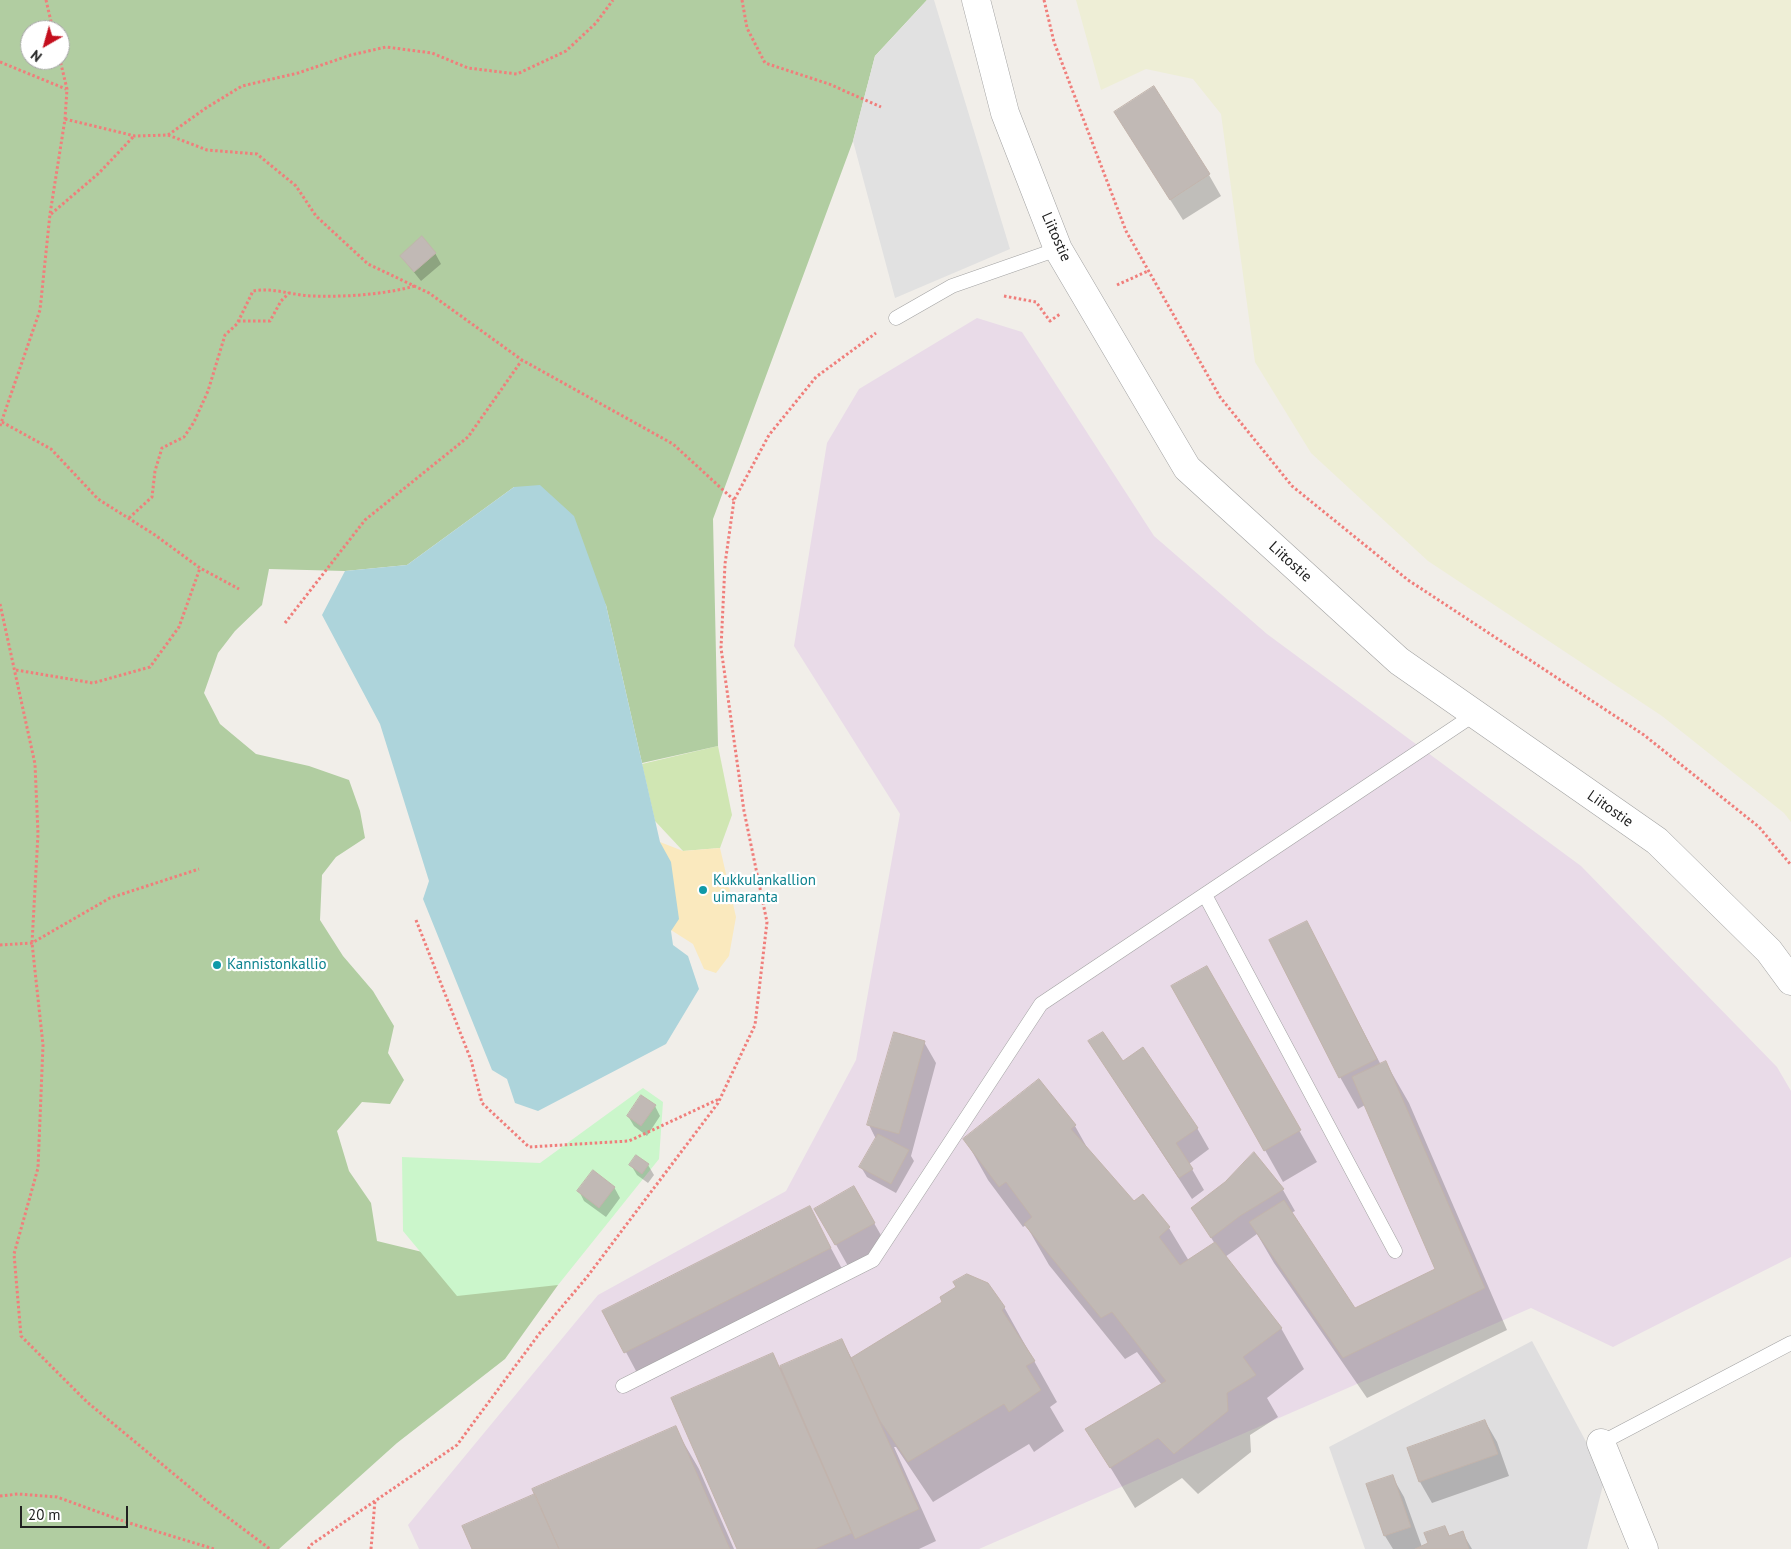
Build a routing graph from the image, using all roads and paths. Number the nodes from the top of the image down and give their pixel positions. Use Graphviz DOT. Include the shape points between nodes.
graph roads {
  1 [pos="46,0"];
  2 [pos="613,0"];
  3 [pos="742,0"];
  4 [pos="976,0"];
  5 [pos="1044,0"];
  6 [pos="51,20"];
  7 [pos="0,62"];
  8 [pos="62,70"];
  9 [pos="67,89"];
  10 [pos="881,107"];
  11 [pos="65,120"];
  12 [pos="168,135"];
  13 [pos="135,136"];
  14 [pos="50,214"];
  15 [pos="1058,249"];
  16 [pos="415,286"];
  17 [pos="290,293"];
  18 [pos="896,318"];
  19 [pos="238,321"];
  20 [pos="522,360"];
  21 [pos="1,424"];
  22 [pos="734,500"];
  23 [pos="129,518"];
  24 [pos="200,568"];
  25 [pos="239,589"];
  26 [pos="0,604"];
  27 [pos="285,623"];
  28 [pos="16,670"];
  29 [pos="1475,714"];
  30 [pos="1791,866"];
  31 [pos="199,869"];
  32 [pos="1205,894"];
  33 [pos="416,920"];
  34 [pos="32,942"];
  35 [pos="0,946"];
  36 [pos="1791,981"];
  37 [pos="720,1099"];
  38 [pos="1395,1251"];
  39 [pos="1791,1342"];
  40 [pos="624,1386"];
  41 [pos="1601,1443"];
  42 [pos="0,1496"];
  43 [pos="375,1500"];
  44 [pos="214,1549"];
  45 [pos="270,1549"];
  46 [pos="308,1549"];
  47 [pos="371,1549"];
  48 [pos="1644,1549"];
  1 -- 6 [label="path"];
  2 -- 12 [label="path" via="596,23 566,51 517,74 468,68 432,53 386,47 242,86"];
  3 -- 10 [label="path" via="746,28 765,63 829,84"];
  4 -- 15 [label="street, Liitostie" via="1005,113"];
  5 -- 30 [label="path" via="1054,42 1126,231 1220,397 1292,486 1408,580 1644,734 1759,828"];
  7 -- 9 [label="path"];
  8 -- 9 [label="path"];
  9 -- 11 [label="path"];
  11 -- 13 [label="path"];
  11 -- 14 [label="path"];
  12 -- 13 [label="path"];
  12 -- 16 [label="path" via="207,150 257,154 296,186 316,216 368,264"];
  13 -- 14 [label="path" via="99,173"];
  14 -- 21 [label="path" via="40,310"];
  15 -- 18 [label="lane" via="952,286"];
  15 -- 29 [label="street, Liitostie" via="1187,468 1399,661"];
  16 -- 17 [label="path" via="358,295"];
  16 -- 20 [label="path"];
  17 -- 19 [label="path" via="281,301 270,321"];
  17 -- 19 [label="path" via="264,288 253,290"];
  18 -- 22 [label="path" via="816,377 769,435"];
  19 -- 23 [label="path" via="225,335 208,391 194,422 184,437 162,448 152,497"];
  20 -- 22 [label="path" via="673,444"];
  20 -- 27 [label="path" via="468,437 365,520"];
  21 -- 23 [label="path" via="51,449 98,499"];
  22 -- 37 [label="path" via="725,564 721,648 744,811 768,922 755,1025"];
  23 -- 24 [label="path"];
  24 -- 25 [label="path"];
  24 -- 28 [label="path" via="179,627 150,667 93,682"];
  26 -- 28 [label="path"];
  28 -- 34 [label="path" via="35,764 38,834"];
  29 -- 32 [label="lane"];
  29 -- 36 [label="street, Liitostie" via="1657,841 1769,951"];
  31 -- 34 [label="path" via="110,898"];
  32 -- 38 [label="lane"];
  32 -- 40 [label="lane" via="1041,1004 873,1260"];
  33 -- 37 [label="path" via="471,1060 482,1103 528,1147 629,1141"];
  34 -- 35 [label="path"];
  34 -- 45 [label="path" via="43,1045 38,1168 14,1254 21,1336 87,1402"];
  37 -- 43 [label="path" via="457,1445"];
  39 -- 41 [label="lane"];
  41 -- 48 [label="street"];
  42 -- 44 [label="path" via="57,1497"];
  43 -- 46 [label="path"];
  43 -- 47 [label="path"];
}
